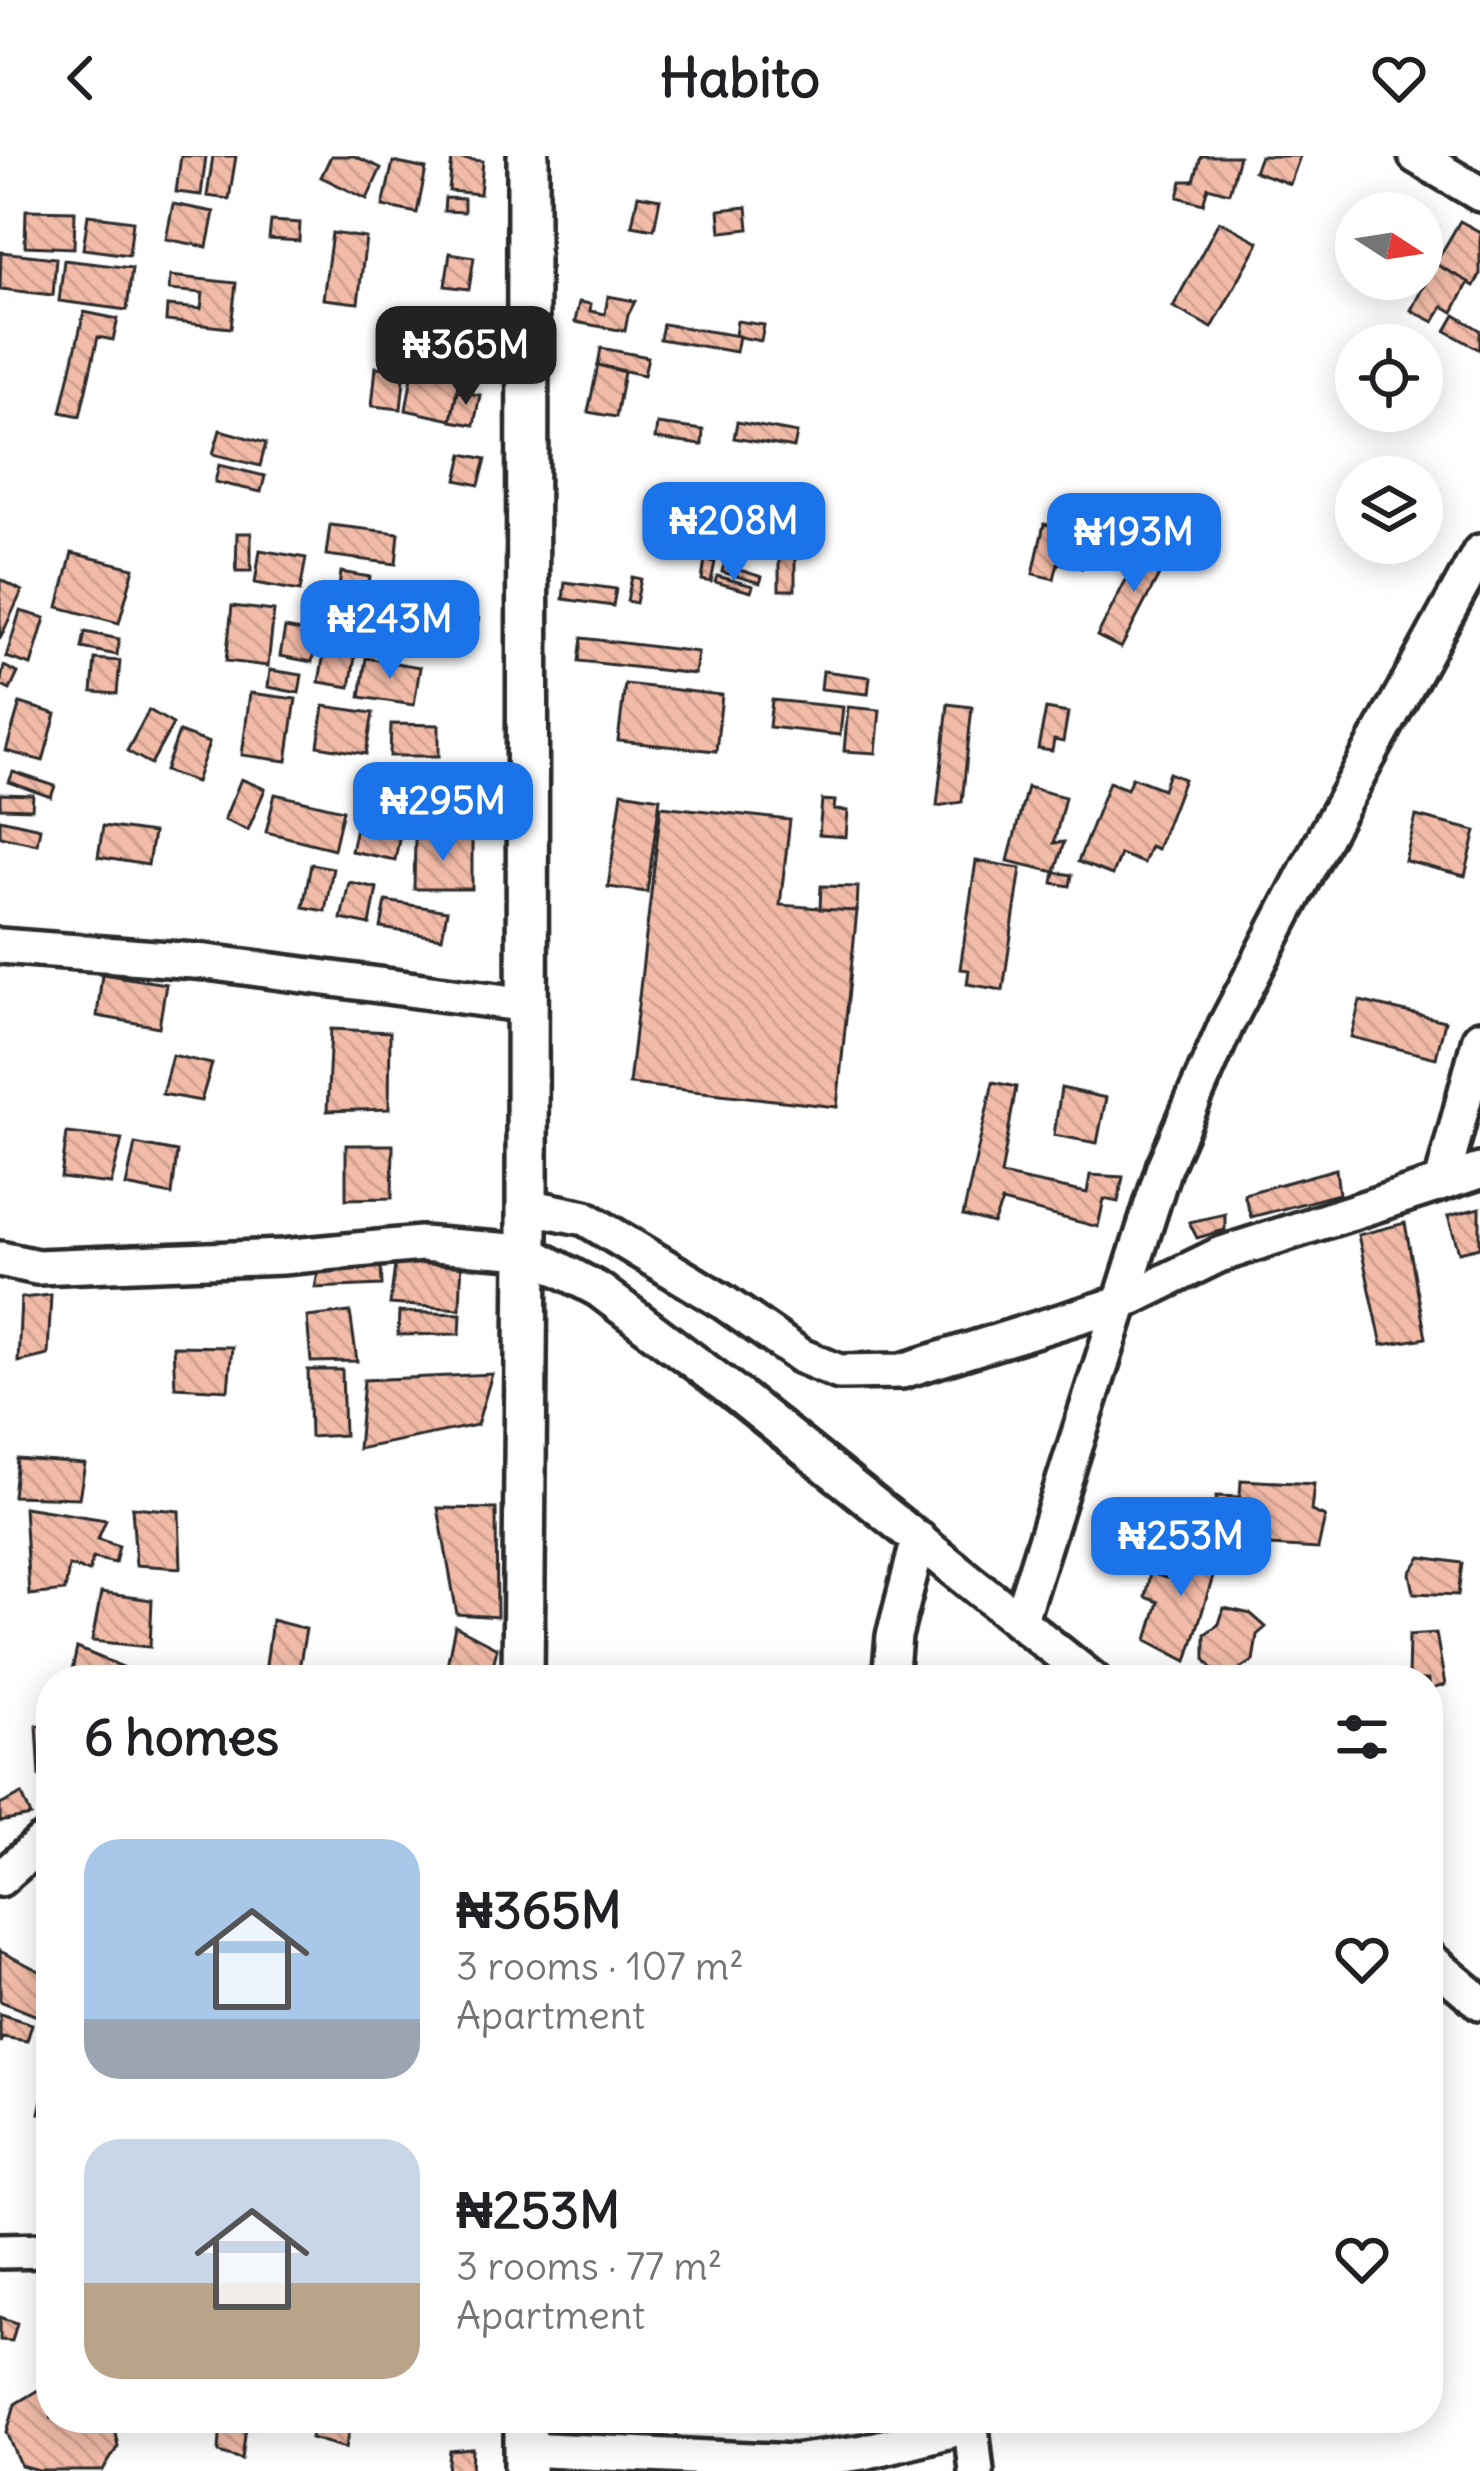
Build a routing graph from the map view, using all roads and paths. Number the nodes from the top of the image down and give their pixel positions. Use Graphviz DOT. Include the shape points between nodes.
graph roads {
  1 [pos="528,156"];
  2 [pos="1416,156"];
  3 [pos="1480,194"];
  4 [pos="1480,552"];
  5 [pos="0,946"];
  6 [pos="528,1005"];
  7 [pos="1480,1038"];
  8 [pos="1480,1171"];
  9 [pos="1442,1183"];
  10 [pos="527,1206"];
  11 [pos="527,1252"];
  12 [pos="0,1259"];
  13 [pos="1121,1303"];
  14 [pos="919,1539"];
  15 [pos="1020,1619"];
  16 [pos="523,1665"];
  17 [pos="891,1665"];
  18 [pos="1076,1665"];
  19 [pos="36,1849"];
  20 [pos="0,1879"];
  21 [pos="1443,1971"];
  22 [pos="1480,2002"];
  23 [pos="36,2250"];
  24 [pos="0,2251"];
  25 [pos="932,2433"];
  26 [pos="972,2433"];
  27 [pos="525,2446"];
  28 [pos="976,2471"];
  1 -- 6 [label="main road"];
  2 -- 3 [label="street"];
  4 -- 13 [label="street" via="1226,1025 1164,1167"];
  5 -- 6 [label="street" via="206,962"];
  6 -- 10 [label="main road"];
  7 -- 9 [label="street"];
  8 -- 9 [label="street"];
  9 -- 13 [label="street" via="1220,1255"];
  10 -- 11 [label="main road"];
  10 -- 13 [label="street" via="586,1218 801,1356 839,1372 902,1371"];
  11 -- 12 [label="street" via="421,1244 37,1267"];
  11 -- 14 [label="street" via="599,1290"];
  11 -- 16 [label="main road"];
  13 -- 15 [label="street"];
  14 -- 15 [label="street"];
  14 -- 17 [label="street"];
  15 -- 18 [label="street"];
  19 -- 20 [label="street"];
  21 -- 22 [label="street"];
  23 -- 24 [label="street"];
  25 -- 27 [label="street" via="794,2462"];
  26 -- 28 [label="street"];
}
